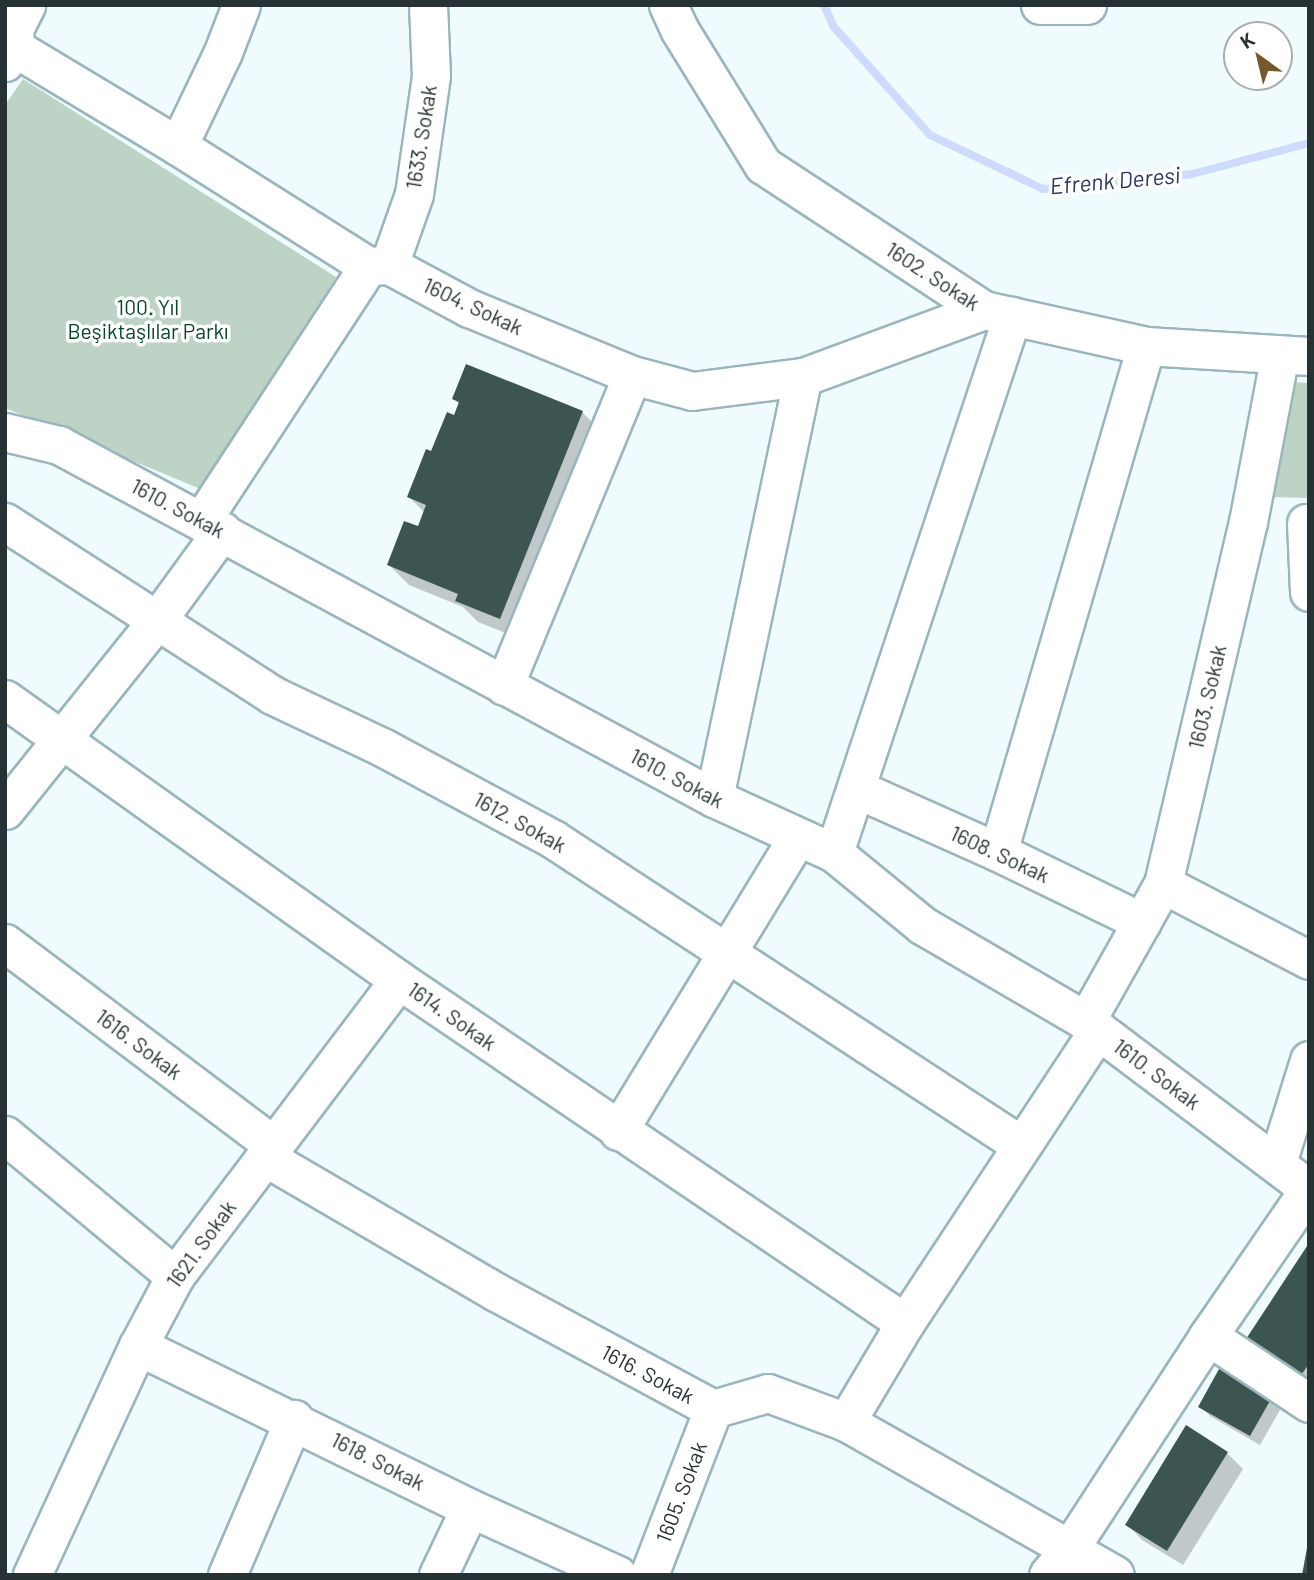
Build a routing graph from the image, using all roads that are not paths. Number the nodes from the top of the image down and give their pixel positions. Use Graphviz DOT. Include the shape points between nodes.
graph roads {
  1 [pos="26,5"];
  2 [pos="241,5"];
  3 [pos="428,5"];
  4 [pos="668,5"];
  5 [pos="1040,5"];
  6 [pos="1087,5"];
  7 [pos="8,50"];
  8 [pos="178,146"];
  9 [pos="378,265"];
  10 [pos="998,313"];
  11 [pos="1146,346"];
  12 [pos="1294,355"];
  13 [pos="632,375"];
  14 [pos="803,377"];
  15 [pos="5,432"];
  16 [pos="5,522"];
  17 [pos="1248,522"];
  18 [pos="1308,523"];
  19 [pos="212,525"];
  20 [pos="1309,592"];
  21 [pos="158,619"];
  22 [pos="504,686"];
  23 [pos="5,699"];
  24 [pos="60,740"];
  25 [pos="857,789"];
  26 [pos="714,798"];
  27 [pos="5,810"];
  28 [pos="797,838"];
  29 [pos="998,852"];
  30 [pos="834,853"];
  31 [pos="1163,884"];
  32 [pos="1142,922"];
  33 [pos="5,943"];
  34 [pos="730,952"];
  35 [pos="1309,960"];
  36 [pos="399,980"];
  37 [pos="1092,1026"];
  38 [pos="1309,1060"];
  39 [pos="618,1131"];
  40 [pos="5,1135"];
  41 [pos="1021,1145"];
  42 [pos="269,1151"];
  43 [pos="1277,1163"];
  44 [pos="1309,1189"];
  45 [pos="175,1276"];
  46 [pos="905,1323"];
  47 [pos="1208,1336"];
  48 [pos="138,1346"];
  49 [pos="1309,1403"];
  50 [pos="713,1409"];
  51 [pos="294,1419"];
  52 [pos="846,1422"];
  53 [pos="470,1508"];
  54 [pos="1058,1563"];
  55 [pos="32,1575"];
  56 [pos="227,1575"];
  57 [pos="438,1575"];
  58 [pos="618,1575"];
  59 [pos="649,1575"];
  60 [pos="1115,1575"];
  1 -- 7 [label="street"];
  2 -- 8 [label="street"];
  3 -- 9 [label="street, 1633. Sokak" via="431,76 414,194"];
  4 -- 10 [label="street, 1602. Sokak" via="678,29 763,165"];
  5 -- 6 [label="street"];
  7 -- 8 [label="street, 1604. Sokak"];
  8 -- 9 [label="street, 1604. Sokak"];
  9 -- 13 [label="street, 1604. Sokak"];
  9 -- 19 [label="street, 1633. Sokak"];
  10 -- 11 [label="street, 1602. Sokak"];
  10 -- 14 [label="street, 1604. Sokak"];
  10 -- 25 [label="street"];
  11 -- 12 [label="street, 1602. Sokak"];
  11 -- 29 [label="street"];
  12 -- 17 [label="street, 1603. Sokak"];
  13 -- 14 [label="street, 1604. Sokak" via="692,391"];
  13 -- 22 [label="street"];
  14 -- 26 [label="street"];
  15 -- 19 [label="street, 1610. Sokak" via="59,445"];
  16 -- 21 [label="street, 1612. Sokak"];
  17 -- 18 [label="street"];
  17 -- 31 [label="street, 1603. Sokak"];
  18 -- 20 [label="street"];
  19 -- 21 [label="street, 1633. Sokak"];
  19 -- 22 [label="street, 1610. Sokak"];
  21 -- 24 [label="street, 1633. Sokak"];
  21 -- 34 [label="street, 1612. Sokak" via="272,695 384,748 553,839"];
  22 -- 26 [label="street, 1610. Sokak"];
  23 -- 24 [label="street, 1614. Sokak"];
  24 -- 27 [label="street, 1633. Sokak"];
  24 -- 36 [label="street, 1614. Sokak"];
  25 -- 29 [label="street, 1608. Sokak"];
  25 -- 30 [label="street"];
  26 -- 28 [label="street, 1610. Sokak"];
  28 -- 30 [label="street, 1610. Sokak"];
  28 -- 34 [label="street"];
  29 -- 32 [label="street, 1608. Sokak"];
  30 -- 37 [label="street, 1610. Sokak" via="922,925"];
  31 -- 32 [label="street, 1603. Sokak"];
  31 -- 35 [label="street"];
  32 -- 37 [label="street, 1603. Sokak"];
  33 -- 42 [label="street, 1616. Sokak"];
  34 -- 39 [label="street"];
  34 -- 41 [label="street, 1612. Sokak"];
  36 -- 39 [label="street, 1614. Sokak"];
  36 -- 42 [label="street, 1621. Sokak"];
  37 -- 41 [label="street, 1603. Sokak"];
  37 -- 43 [label="street, 1610. Sokak"];
  38 -- 43 [label="street"];
  39 -- 46 [label="street, 1614. Sokak"];
  40 -- 45 [label="street"];
  41 -- 46 [label="street, 1603. Sokak"];
  42 -- 45 [label="street, 1621. Sokak"];
  42 -- 50 [label="street, 1616. Sokak" via="496,1292"];
  43 -- 44 [label="street, 1610. Sokak"];
  44 -- 47 [label="street"];
  45 -- 48 [label="street, 1621. Sokak"];
  46 -- 52 [label="street, 1603. Sokak"];
  47 -- 49 [label="street"];
  47 -- 54 [label="street"];
  48 -- 51 [label="street, 1618. Sokak"];
  48 -- 55 [label="street, 1621. Sokak"];
  50 -- 52 [label="street, 1616. Sokak" via="768,1393"];
  50 -- 59 [label="street, 1605. Sokak"];
  51 -- 53 [label="street, 1618. Sokak"];
  51 -- 56 [label="street"];
  52 -- 54 [label="street, 1616. Sokak"];
  53 -- 57 [label="street"];
  53 -- 58 [label="street, 1618. Sokak"];
  54 -- 60 [label="street, 1616. Sokak"];
}
